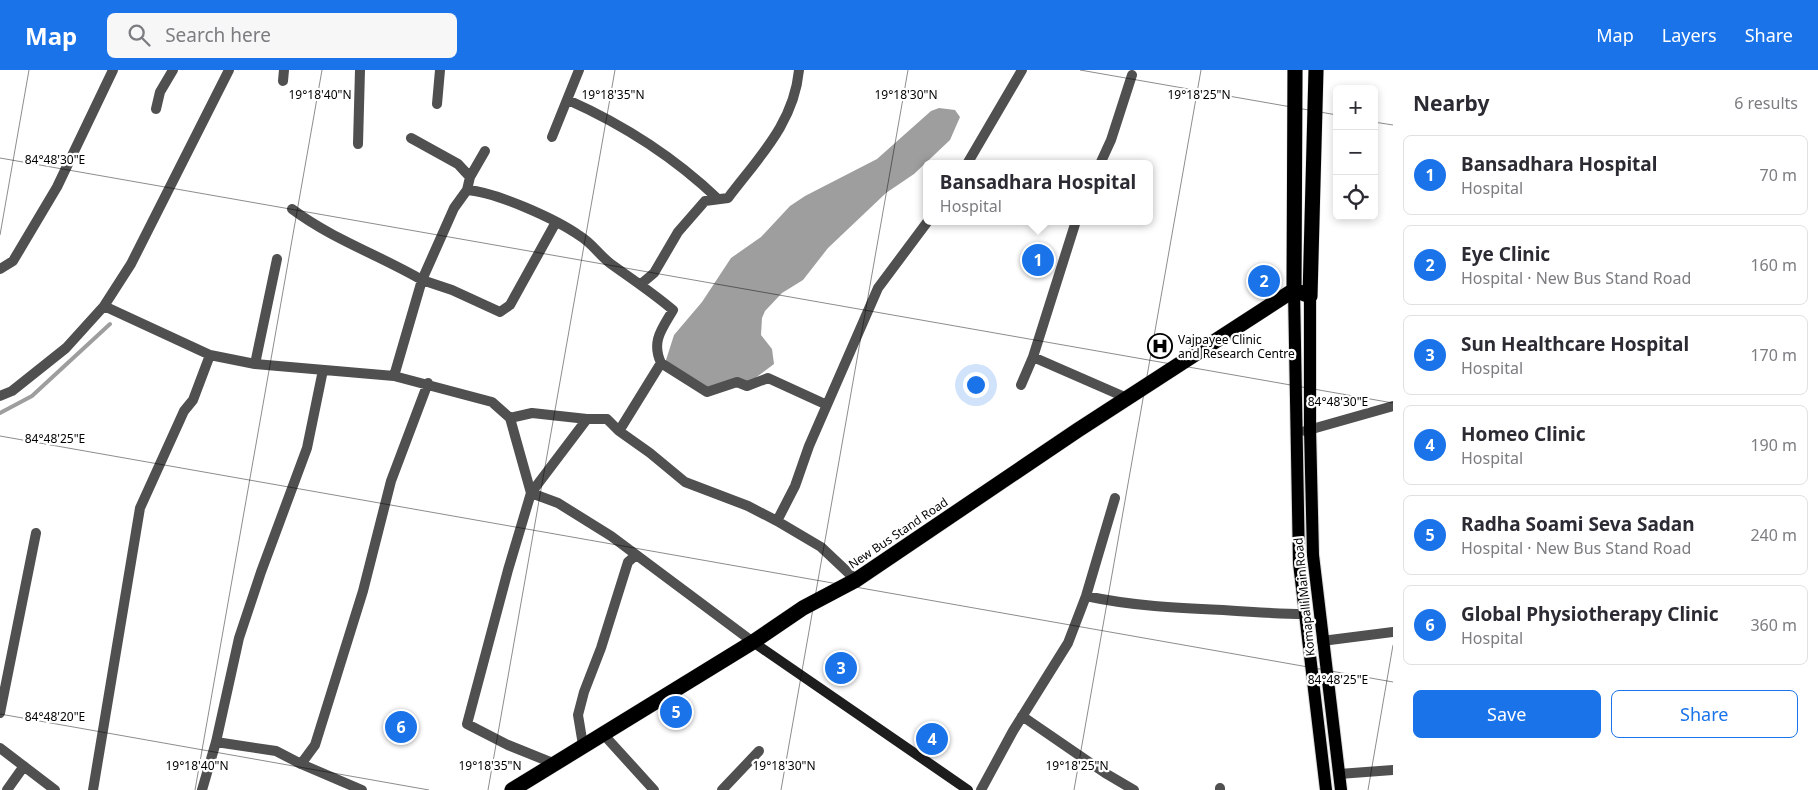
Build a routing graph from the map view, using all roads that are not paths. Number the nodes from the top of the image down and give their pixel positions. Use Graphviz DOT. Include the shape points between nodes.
graph roads {
  1 [pos="113,70"];
  2 [pos="173,70"];
  3 [pos="229,70"];
  4 [pos="284,70"];
  5 [pos="360,70"];
  6 [pos="440,70"];
  7 [pos="579,70"];
  8 [pos="799,70"];
  9 [pos="1022,70"];
  10 [pos="1295,70"];
  11 [pos="1316,70"];
  12 [pos="1132,75"];
  13 [pos="283,81"];
  14 [pos="568,100"];
  15 [pos="437,104"];
  16 [pos="156,109"];
  17 [pos="552,137"];
  18 [pos="411,138"];
  19 [pos="358,144"];
  20 [pos="486,151"];
  21 [pos="969,160"];
  22 [pos="1102,160"];
  23 [pos="470,177"];
  24 [pos="467,190"];
  25 [pos="718,199"];
  26 [pos="292,209"];
  27 [pos="556,222"];
  28 [pos="925,225"];
  29 [pos="1075,225"];
  30 [pos="277,259"];
  31 [pos="0,269"];
  32 [pos="422,280"];
  33 [pos="641,284"];
  34 [pos="1294,290"];
  35 [pos="1310,296"];
  36 [pos="104,306"];
  37 [pos="210,354"];
  38 [pos="1033,357"];
  39 [pos="661,363"];
  40 [pos="255,364"];
  41 [pos="323,370"];
  42 [pos="394,376"];
  43 [pos="428,383"];
  44 [pos="1021,385"];
  45 [pos="0,396"];
  46 [pos="1127,398"];
  47 [pos="827,405"];
  48 [pos="1393,406"];
  49 [pos="510,418"];
  50 [pos="587,419"];
  51 [pos="1310,429"];
  52 [pos="619,431"];
  53 [pos="1296,434"];
  54 [pos="531,493"];
  55 [pos="1115,498"];
  56 [pos="777,521"];
  57 [pos="36,533"];
  58 [pos="636,555"];
  59 [pos="856,580"];
  60 [pos="1086,596"];
  61 [pos="1304,614"];
  62 [pos="1393,632"];
  63 [pos="1322,641"];
  64 [pos="753,642"];
  65 [pos="0,713"];
  66 [pos="1022,716"];
  67 [pos="604,735"];
  68 [pos="216,742"];
  69 [pos="583,745"];
  70 [pos="0,748"];
  71 [pos="759,751"];
  72 [pos="301,764"];
  73 [pos="556,764"];
  74 [pos="24,766"];
  75 [pos="1393,770"];
  76 [pos="1339,774"];
  77 [pos="514,789"];
  78 [pos="7,790"];
  79 [pos="55,790"];
  80 [pos="92,790"];
  81 [pos="202,790"];
  82 [pos="362,790"];
  83 [pos="654,790"];
  84 [pos="722,790"];
  85 [pos="968,790"];
  86 [pos="981,790"];
  87 [pos="1134,790"];
  88 [pos="1326,790"];
  89 [pos="1341,790"];
  1 -- 31 [label="street" via="57,187 13,261"];
  2 -- 16 [label="street" via="160,92"];
  3 -- 36 [label="street" via="131,264"];
  4 -- 13 [label="street"];
  5 -- 19 [label="street"];
  6 -- 15 [label="street"];
  7 -- 14 [label="street"];
  8 -- 25 [label="street" via="791,108 774,139 728,198"];
  9 -- 21 [label="street"];
  10 -- 34 [label="highway"];
  11 -- 35 [label="highway"];
  12 -- 22 [label="street"];
  14 -- 17 [label="street"];
  14 -- 25 [label="street" via="605,117 694,176"];
  18 -- 23 [label="street" via="458,164"];
  20 -- 23 [label="street"];
  23 -- 24 [label="street"];
  24 -- 27 [label="street" via="478,191"];
  24 -- 32 [label="street" via="454,208"];
  25 -- 33 [label="street" via="706,201 678,232 654,273"];
  26 -- 32 [label="street" via="329,234"];
  27 -- 32 [label="street" via="510,305 500,312"];
  27 -- 33 [label="street" via="581,236 610,263"];
  28 -- 47 [label="street" via="878,288"];
  29 -- 38 [label="street"];
  30 -- 40 [label="street"];
  32 -- 42 [label="street"];
  33 -- 39 [label="street" via="673,310 659,333 655,350"];
  34 -- 35 [label="highway"];
  34 -- 46 [label="highway, New Bus Stand Road"];
  34 -- 53 [label="main road"];
  35 -- 51 [label="main road, Komapalli Main Road"];
  36 -- 37 [label="street"];
  36 -- 45 [label="street" via="66,348"];
  37 -- 40 [label="street"];
  37 -- 80 [label="street" via="192,400 140,508"];
  38 -- 44 [label="street"];
  38 -- 46 [label="street"];
  39 -- 47 [label="street" via="707,392 737,382 747,386 768,378"];
  39 -- 52 [label="street"];
  40 -- 41 [label="street"];
  41 -- 42 [label="street"];
  41 -- 68 [label="street" via="307,448 239,638"];
  42 -- 43 [label="street"];
  43 -- 49 [label="street" via="492,402"];
  43 -- 72 [label="street" via="391,481 362,592 315,745"];
  46 -- 59 [label="highway, New Bus Stand Road"];
  47 -- 56 [label="street" via="795,486"];
  48 -- 51 [label="street"];
  49 -- 50 [label="street" via="532,413"];
  49 -- 54 [label="street"];
  50 -- 52 [label="street" via="607,419"];
  50 -- 54 [label="street"];
  51 -- 53 [label="street"];
  51 -- 63 [label="main road, Komapalli Main Road" via="1312,538"];
  52 -- 56 [label="street" via="685,482"];
  53 -- 61 [label="main road" via="1298,543"];
  54 -- 58 [label="street" via="558,503"];
  54 -- 73 [label="street" via="467,724"];
  55 -- 60 [label="street"];
  56 -- 59 [label="street" via="821,547"];
  57 -- 65 [label="street"];
  58 -- 64 [label="street"];
  58 -- 69 [label="street" via="628,562 584,692 578,715"];
  59 -- 64 [label="highway, New Bus Stand Road" via="803,608"];
  60 -- 61 [label="street" via="1161,607"];
  60 -- 66 [label="street" via="1068,643"];
  61 -- 88 [label="main road"];
  62 -- 63 [label="street"];
  63 -- 76 [label="main road, Komapalli Main Road"];
  64 -- 67 [label="highway, New Bus Stand Road"];
  64 -- 85 [label="street"];
  66 -- 86 [label="street"];
  66 -- 87 [label="street" via="1105,774"];
  67 -- 69 [label="highway, New Bus Stand Road"];
  67 -- 83 [label="street"];
  68 -- 72 [label="street" via="276,751"];
  68 -- 81 [label="street"];
  69 -- 73 [label="highway, New Bus Stand Road"];
  70 -- 74 [label="street"];
  71 -- 84 [label="street"];
  72 -- 82 [label="street"];
  73 -- 77 [label="highway, New Bus Stand Road"];
  74 -- 78 [label="street"];
  74 -- 79 [label="street"];
  75 -- 76 [label="street"];
  76 -- 89 [label="main road, Komapalli Main Road"];
}
